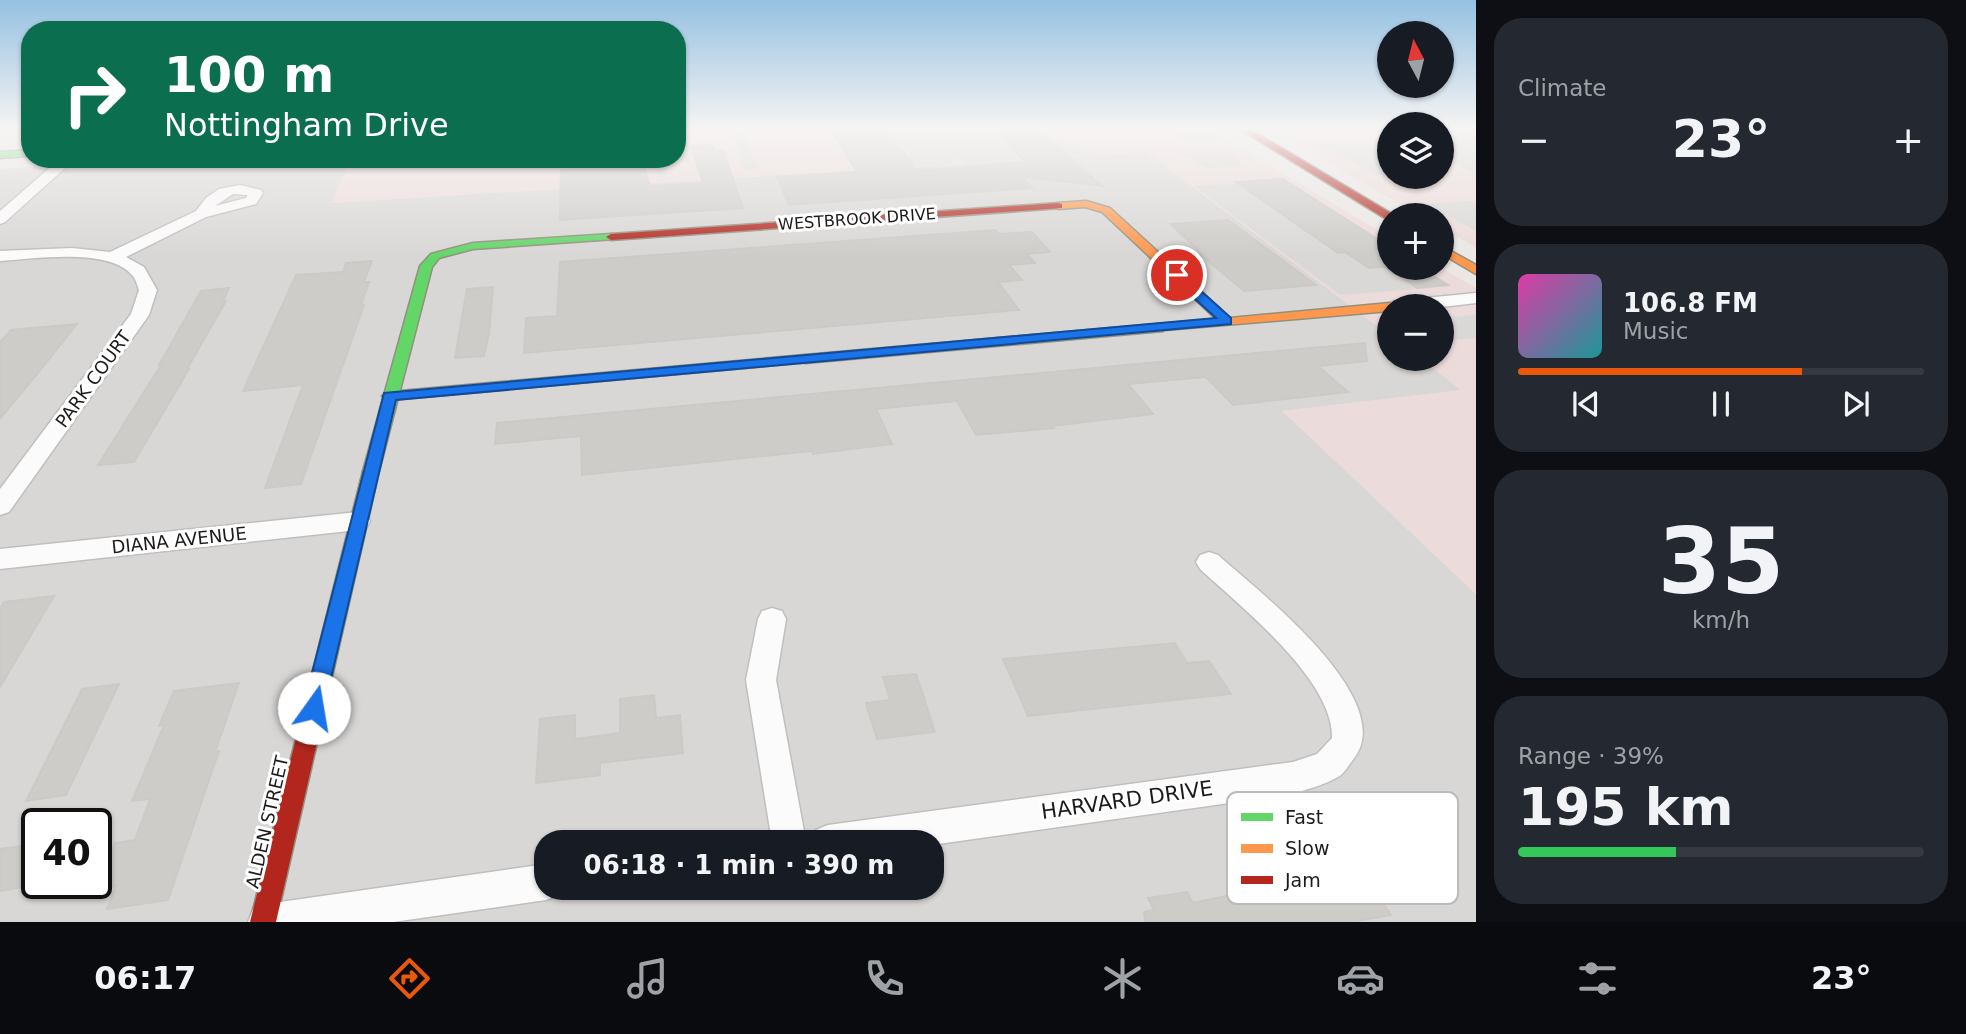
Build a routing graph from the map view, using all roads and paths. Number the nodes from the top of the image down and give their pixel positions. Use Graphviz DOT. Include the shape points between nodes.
graph roads {
  1 [pos="54,171"];
  2 [pos="1313,171"];
  3 [pos="1377,210"];
  4 [pos="201,214"];
  5 [pos="0,219"];
  6 [pos="445,252"];
  7 [pos="0,256"];
  8 [pos="1454,256"];
  9 [pos="111,258"];
  10 [pos="1476,270"];
  11 [pos="1476,299"];
  12 [pos="1454,301"];
  13 [pos="1377,307"];
  14 [pos="1226,321"];
  15 [pos="389,396"];
  16 [pos="0,506"];
  17 [pos="358,521"];
  18 [pos="0,559"];
  19 [pos="1209,562"];
  20 [pos="772,620"];
  21 [pos="787,830"];
  22 [pos="915,830"];
  23 [pos="534,884"];
  24 [pos="265,922"];
  1 -- 5 [label="street"];
  2 -- 3 [label="street"];
  4 -- 9 [label="street"];
  6 -- 14 [label="street, WESTBROOK DRIVE" via="473,246 1086,204 1106,210"];
  6 -- 15 [label="street, ALDEN STREET" via="426,267"];
  7 -- 9 [label="street, PARK COURT" via="64,253"];
  8 -- 10 [label="street"];
  9 -- 16 [label="street, PARK COURT" via="137,270 148,290 146,302"];
  11 -- 12 [label="street"];
  13 -- 14 [label="street"];
  14 -- 15 [label="street"];
  15 -- 17 [label="street, ALDEN STREET"];
  17 -- 18 [label="street, DIANA AVENUE"];
  17 -- 24 [label="street, ALDEN STREET"];
  19 -- 22 [label="street, HARVARD DRIVE" via="1304,652 1331,689 1347,719 1348,743 1328,766 1293,778"];
  20 -- 21 [label="street" via="761,680"];
  23 -- 24 [label="street"];
}
